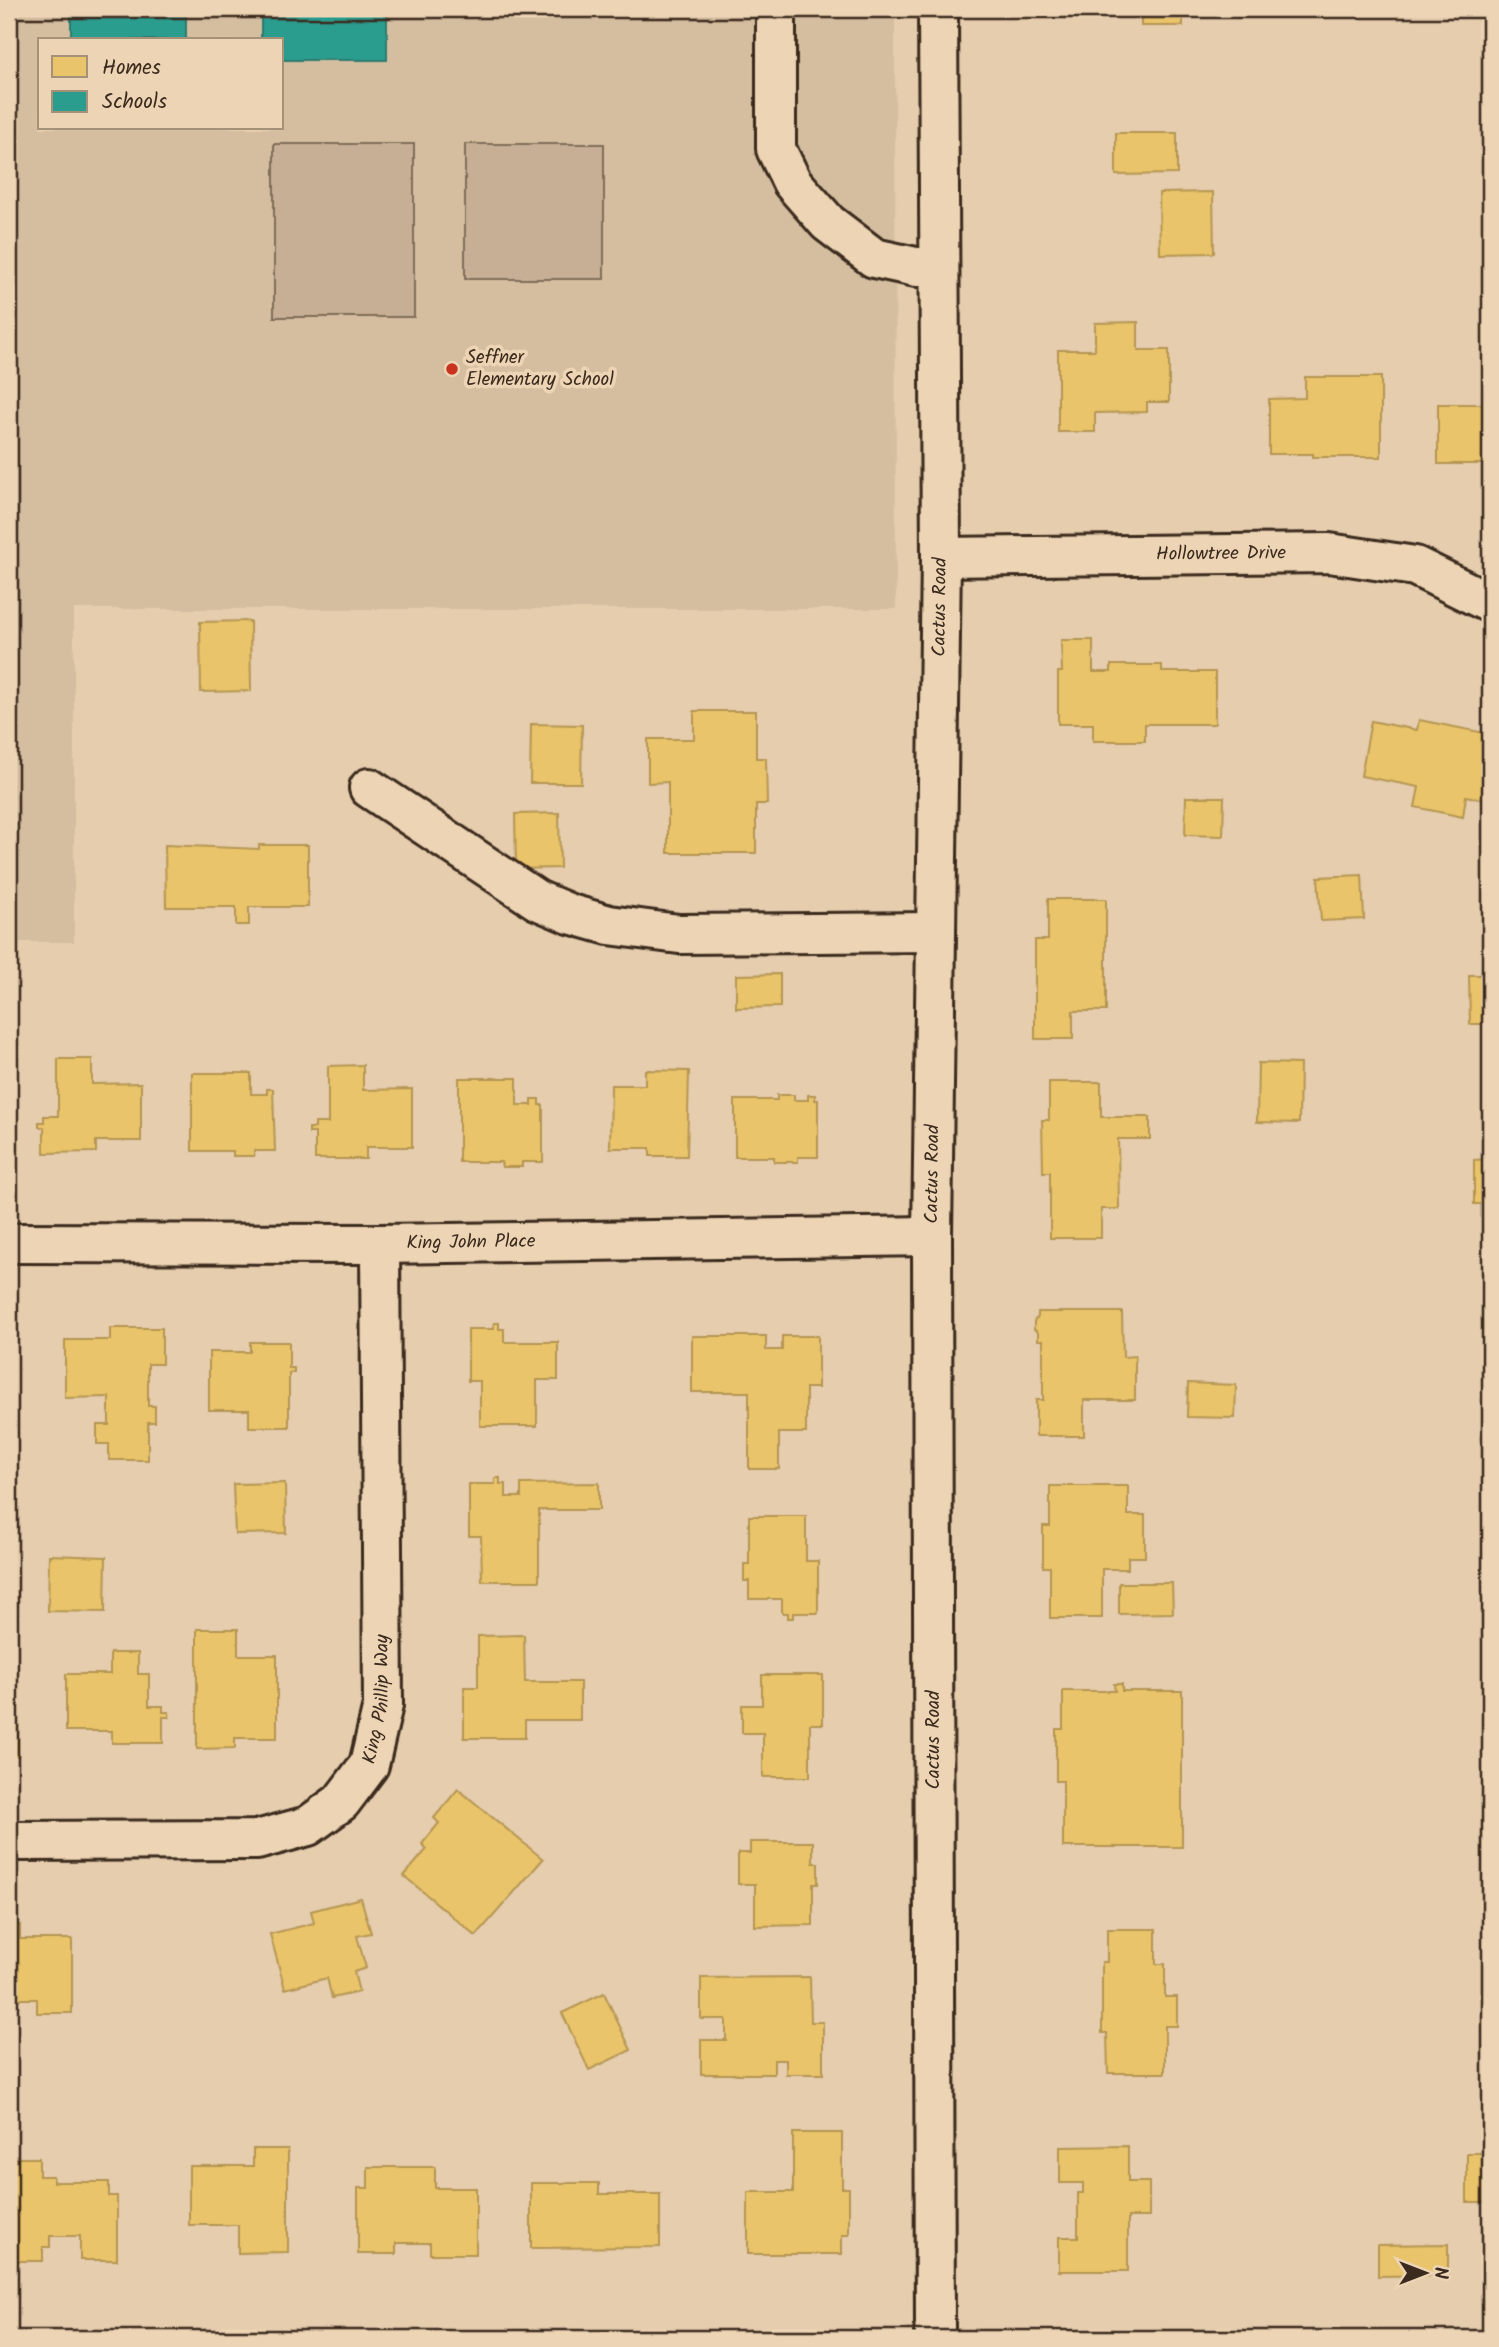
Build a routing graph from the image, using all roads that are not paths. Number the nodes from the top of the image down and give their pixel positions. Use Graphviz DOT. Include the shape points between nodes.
graph roads {
  1 [pos="776,9"];
  2 [pos="938,9"];
  3 [pos="939,267"];
  4 [pos="941,557"];
  5 [pos="1490,603"];
  6 [pos="369,788"];
  7 [pos="936,932"];
  8 [pos="932,1236"];
  9 [pos="9,1243"];
  10 [pos="380,1244"];
  11 [pos="9,1840"];
  12 [pos="935,2338"];
  1 -- 3 [label="street" via="776,149 792,181 828,223 874,258"];
  2 -- 3 [label="street, Cactus Road"];
  3 -- 4 [label="street, Cactus Road"];
  4 -- 5 [label="street, Hollowtree Drive" via="1329,553 1415,566"];
  4 -- 7 [label="street, Cactus Road"];
  6 -- 7 [label="street" via="537,900 609,925 678,934"];
  7 -- 8 [label="street, Cactus Road"];
  8 -- 10 [label="street, King John Place"];
  8 -- 12 [label="street, Cactus Road"];
  9 -- 10 [label="street, King John Place"];
  10 -- 11 [label="street, King Phillip Way" via="383,1705 369,1765 341,1802 308,1826 257,1840"];
}
